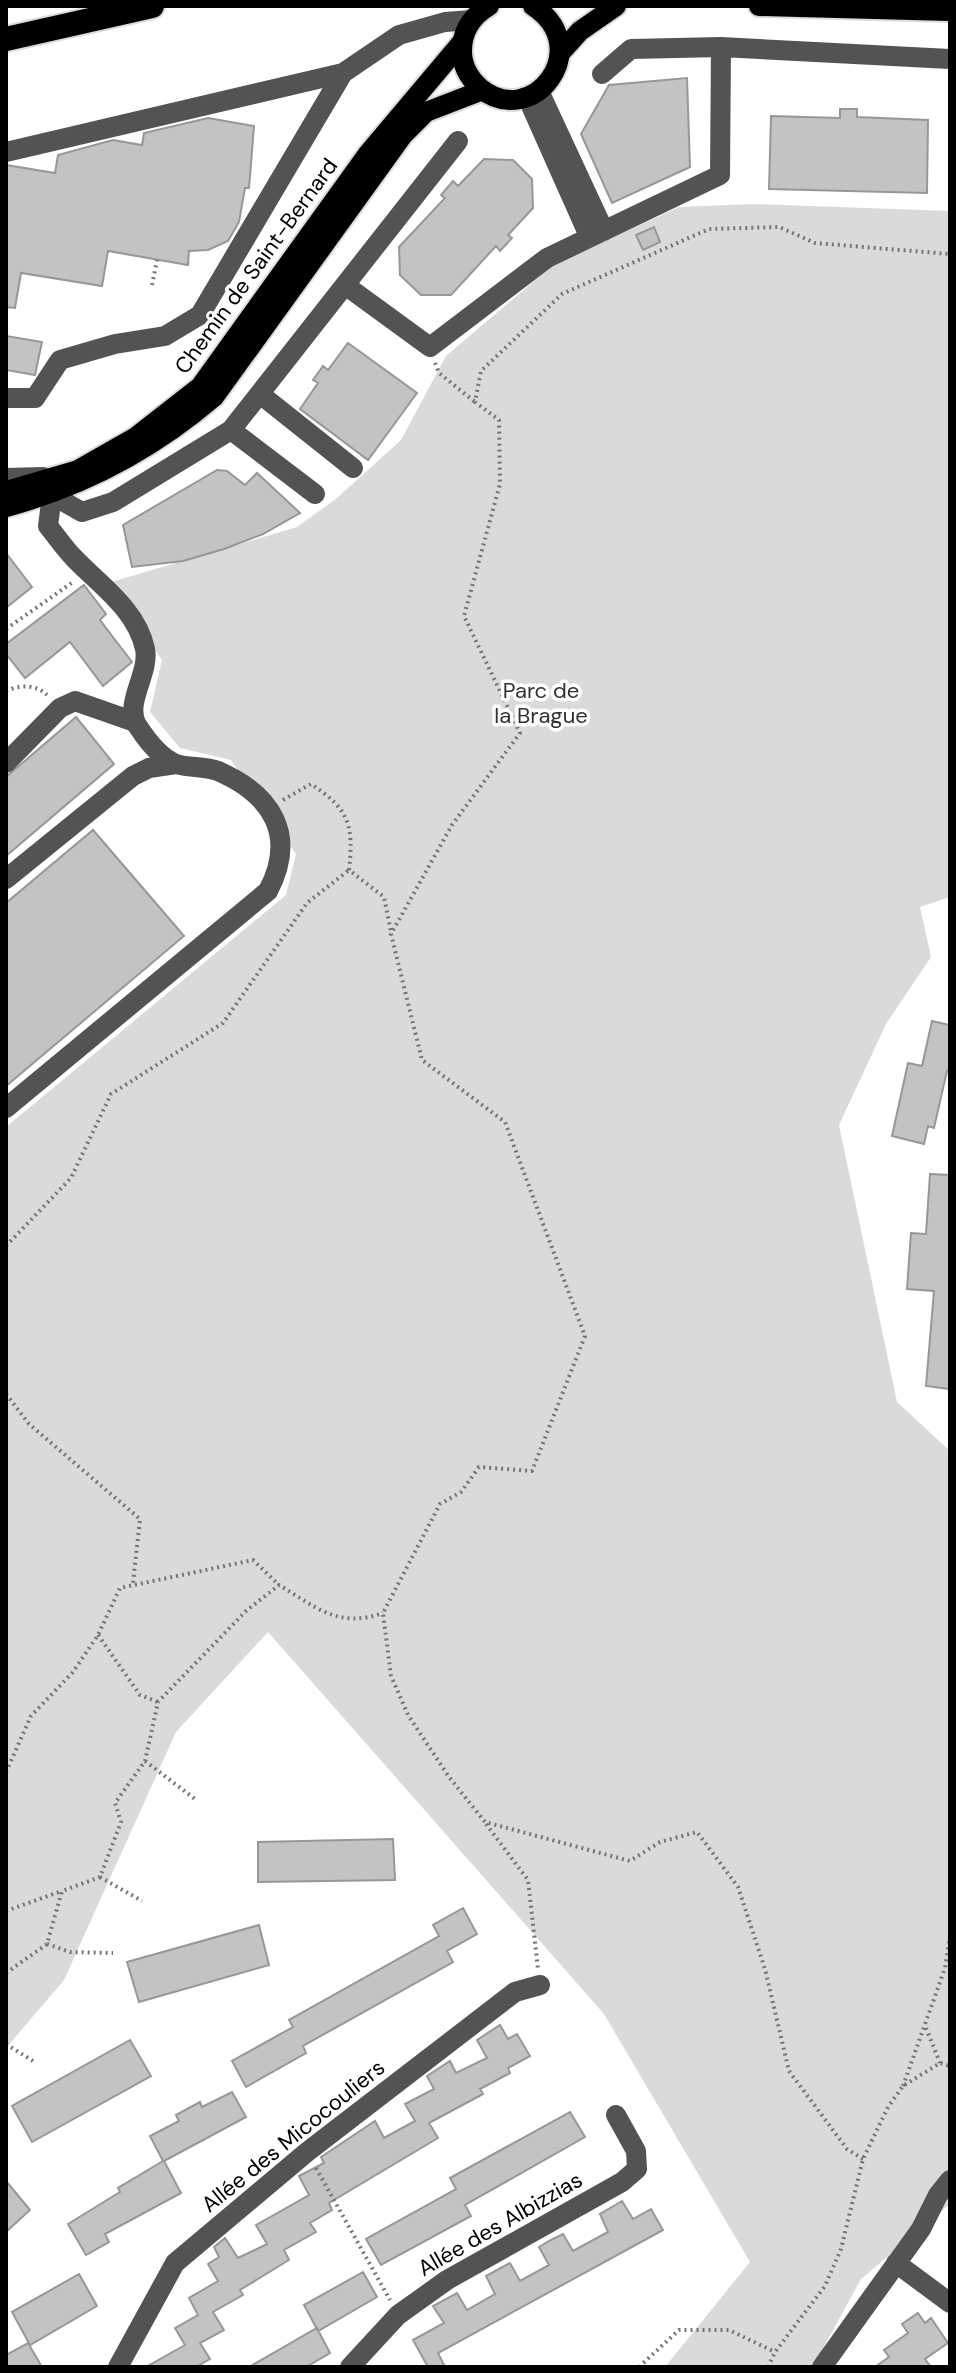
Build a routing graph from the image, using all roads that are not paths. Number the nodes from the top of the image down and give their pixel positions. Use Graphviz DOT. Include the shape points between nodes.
graph roads {
  1 [pos="152,6"];
  2 [pos="489,6"];
  3 [pos="533,6"];
  4 [pos="616,6"];
  5 [pos="759,6"];
  6 [pos="950,11"];
  7 [pos="472,20"];
  8 [pos="6,39"];
  9 [pos="463,41"];
  10 [pos="721,47"];
  11 [pos="561,52"];
  12 [pos="950,59"];
  13 [pos="343,73"];
  14 [pos="602,74"];
  15 [pos="483,90"];
  16 [pos="533,94"];
  17 [pos="458,141"];
  18 [pos="6,152"];
  19 [pos="596,234"];
  20 [pos="345,285"];
  21 [pos="260,394"];
  22 [pos="6,398"];
  23 [pos="231,430"];
  24 [pos="353,468"];
  25 [pos="6,478"];
  26 [pos="53,486"];
  27 [pos="6,491"];
  28 [pos="315,494"];
  29 [pos="6,507"];
  30 [pos="135,722"];
  31 [pos="6,763"];
  32 [pos="176,764"];
  33 [pos="6,879"];
  34 [pos="6,1108"];
  35 [pos="540,1985"];
  36 [pos="616,2115"];
  37 [pos="950,2180"];
  38 [pos="896,2263"];
  39 [pos="950,2303"];
  40 [pos="118,2367"];
  41 [pos="350,2367"];
  42 [pos="822,2367"];
  1 -- 8 [label="highway"];
  2 -- 7 [label="main road"];
  3 -- 11 [label="main road" via="553,24"];
  4 -- 11 [label="main road"];
  5 -- 6 [label="main road"];
  7 -- 9 [label="main road, Chemin de Saint-Bernard"];
  7 -- 13 [label="street" via="399,35"];
  9 -- 15 [label="main road" via="465,69"];
  9 -- 26 [label="main road, Chemin de Saint-Bernard" via="367,155 200,387 136,437"];
  10 -- 12 [label="street"];
  10 -- 14 [label="street" via="631,49"];
  10 -- 19 [label="street" via="720,175"];
  11 -- 16 [label="main road" via="558,67"];
  13 -- 18 [label="street"];
  13 -- 22 [label="street" via="200,315 165,336 60,360 35,398"];
  15 -- 16 [label="main road" via="504,99"];
  15 -- 26 [label="main road, Chemin de Saint-Bernard" via="426,112 403,135 214,397 175,431 92,479"];
  16 -- 19 [label="street"];
  17 -- 20 [label="street"];
  19 -- 20 [label="street" via="547,258 430,347"];
  20 -- 21 [label="street"];
  21 -- 23 [label="street"];
  21 -- 24 [label="street"];
  23 -- 26 [label="street" via="113,502 82,512"];
  23 -- 28 [label="street"];
  25 -- 26 [label="street"];
  26 -- 27 [label="main road, Chemin de Saint-Bernard"];
  26 -- 29 [label="main road, Chemin de Saint-Bernard"];
  26 -- 30 [label="street" via="48,526 75,560 112,592 144,645"];
  30 -- 31 [label="street" via="75,701 60,708"];
  30 -- 32 [label="street"];
  32 -- 33 [label="street" via="133,776"];
  32 -- 34 [label="street" via="216,770 252,793 284,842 278,872 268,891"];
  35 -- 40 [label="street, Allée des Micocouliers" via="515,1992 307,2152 175,2263"];
  36 -- 41 [label="street, Allée des Albizzias" via="636,2151 637,2169 447,2280 398,2315"];
  37 -- 38 [label="street"];
  38 -- 39 [label="street"];
  38 -- 42 [label="street"];
}
